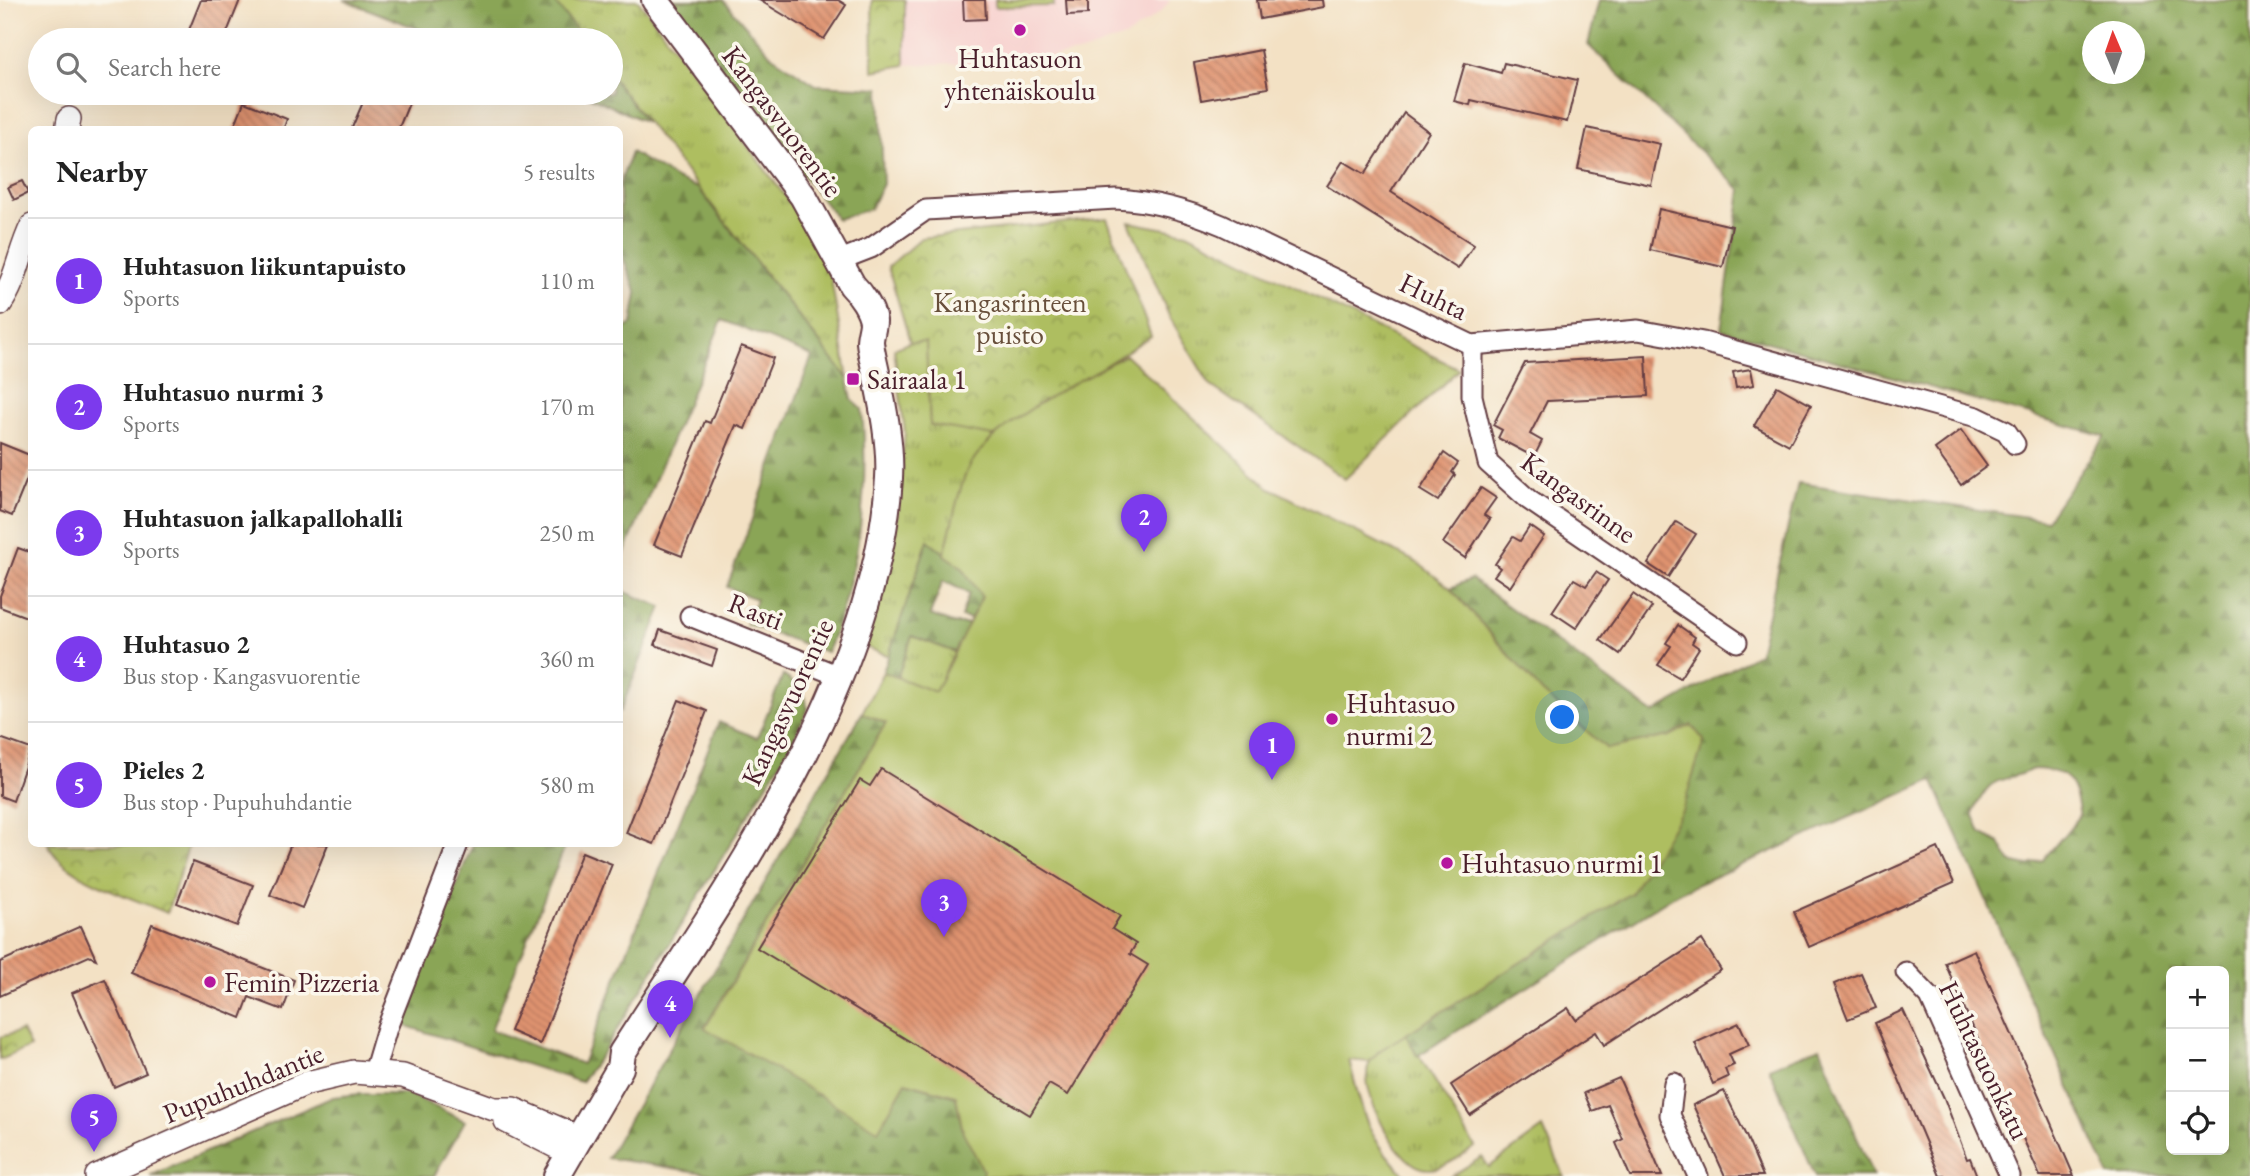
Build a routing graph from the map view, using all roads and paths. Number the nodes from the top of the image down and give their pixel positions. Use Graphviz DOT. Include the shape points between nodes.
graph roads {
  1 [pos="655,0"];
  2 [pos="28,234"];
  3 [pos="840,260"];
  4 [pos="0,304"];
  5 [pos="1472,345"];
  6 [pos="2015,444"];
  7 [pos="690,616"];
  8 [pos="1737,642"];
  9 [pos="839,676"];
  10 [pos="457,847"];
  11 [pos="1906,972"];
  12 [pos="374,1072"];
  13 [pos="1674,1083"];
  14 [pos="564,1141"];
  15 [pos="97,1176"];
  16 [pos="537,1176"];
  17 [pos="557,1176"];
  18 [pos="1698,1176"];
  19 [pos="2010,1176"];
  1 -- 3 [label="main road, Kangasvuorentie" via="803,196"];
  2 -- 4 [label="street"];
  3 -- 5 [label="street, Huhta" via="871,248 926,210 1145,201 1213,221"];
  3 -- 9 [label="main road, Kangasvuorentie" via="873,321 870,341 889,477 876,569"];
  5 -- 6 [label="street, Huhta" via="1638,330 1703,342 1977,417 2006,430"];
  5 -- 8 [label="street, Kangasrinne" via="1472,396 1488,463 1529,500"];
  7 -- 9 [label="street, Rasti"];
  9 -- 14 [label="main road, Kangasvuorentie" via="792,774 622,1053 621,1068"];
  10 -- 12 [label="street"];
  11 -- 19 [label="street, Huhtasuonkatu" via="1930,997"];
  12 -- 14 [label="street, Pupuhuhdantie" via="432,1085 494,1109 508,1122"];
  12 -- 15 [label="street, Pupuhuhdantie" via="307,1083"];
  13 -- 18 [label="street" via="1670,1115"];
  14 -- 16 [label="main road, Kangasvuorentie"];
  14 -- 17 [label="main road, Kangasvuorentie"];
}
